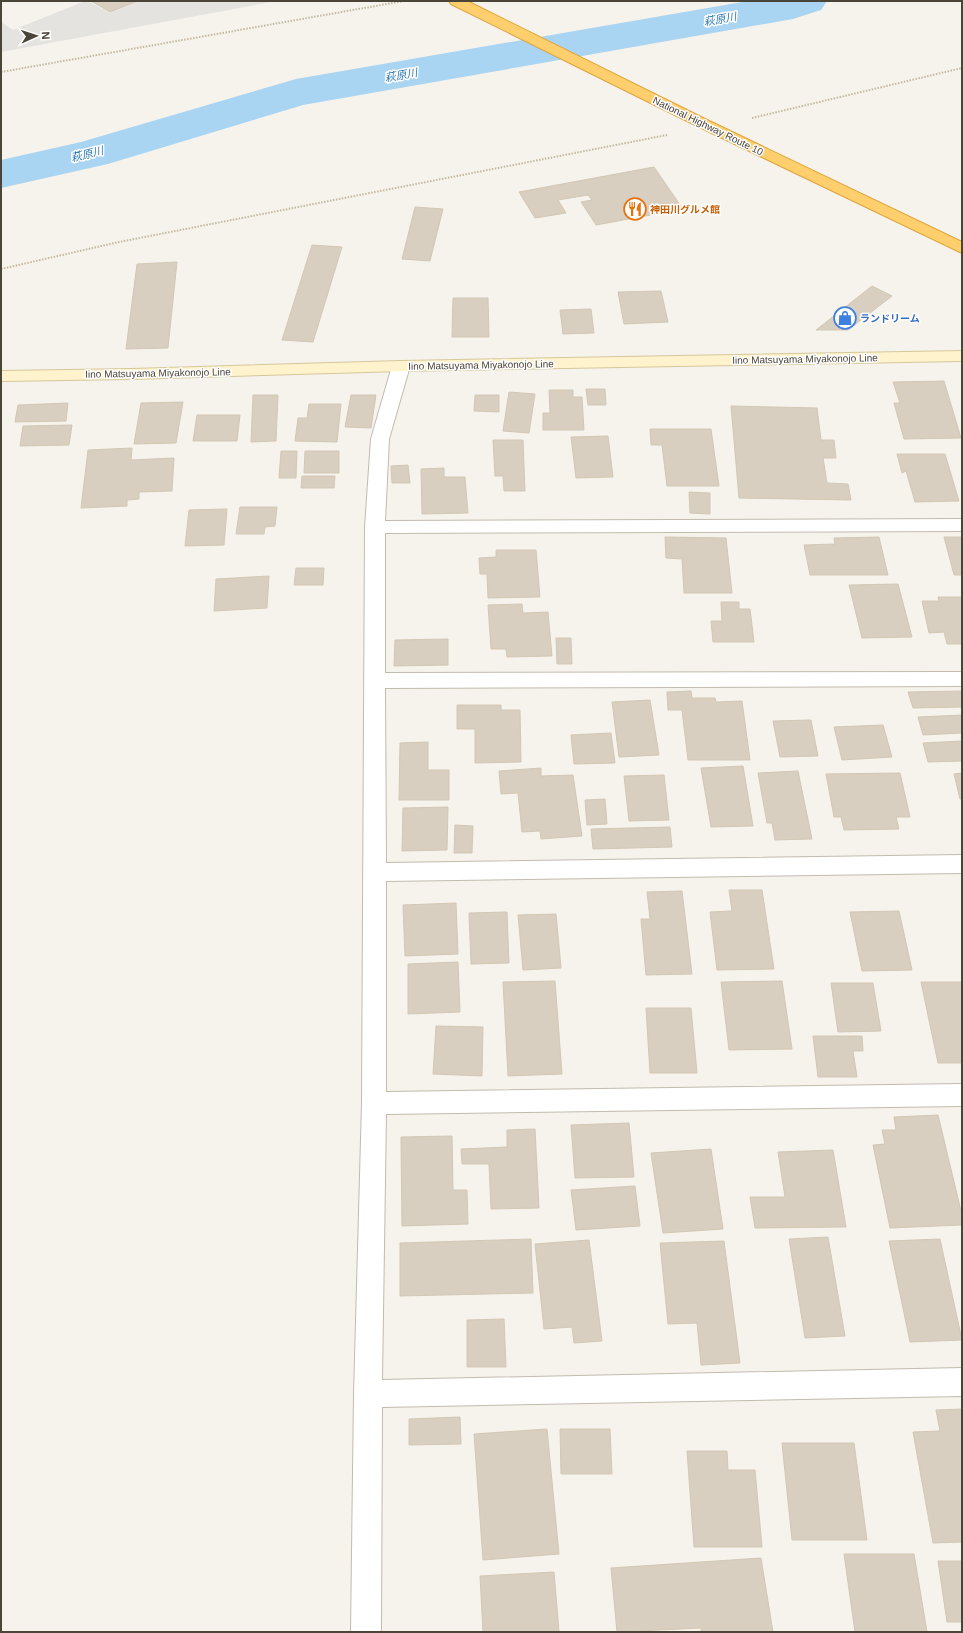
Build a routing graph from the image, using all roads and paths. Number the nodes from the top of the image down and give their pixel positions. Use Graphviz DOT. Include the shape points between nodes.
graph roads {
  1 [pos="404,1"];
  2 [pos="456,1"];
  3 [pos="962,68"];
  4 [pos="1,72"];
  5 [pos="748,119"];
  6 [pos="672,134"];
  7 [pos="958,243"];
  8 [pos="1,269"];
  9 [pos="962,356"];
  10 [pos="401,366"];
  11 [pos="1,376"];
  12 [pos="962,525"];
  13 [pos="375,527"];
  14 [pos="962,679"];
  15 [pos="375,681"];
  16 [pos="962,864"];
  17 [pos="375,872"];
  18 [pos="962,1095"];
  19 [pos="374,1103"];
  20 [pos="962,1382"];
  21 [pos="368,1394"];
  22 [pos="366,1632"];
  1 -- 4 [label="path"];
  2 -- 7 [label="highway, National Highway Route 10" via="698,121"];
  3 -- 5 [label="path"];
  6 -- 8 [label="path" via="119,242"];
  9 -- 10 [label="main road, Iino Matsuyama Miyakonojo Line"];
  10 -- 11 [label="main road, Iino Matsuyama Miyakonojo Line"];
  10 -- 13 [label="street" via="380,439"];
  12 -- 13 [label="street"];
  13 -- 15 [label="street"];
  14 -- 15 [label="street"];
  15 -- 17 [label="street"];
  16 -- 17 [label="street"];
  17 -- 19 [label="street"];
  18 -- 19 [label="street"];
  19 -- 21 [label="street"];
  20 -- 21 [label="street"];
  21 -- 22 [label="street"];
}
